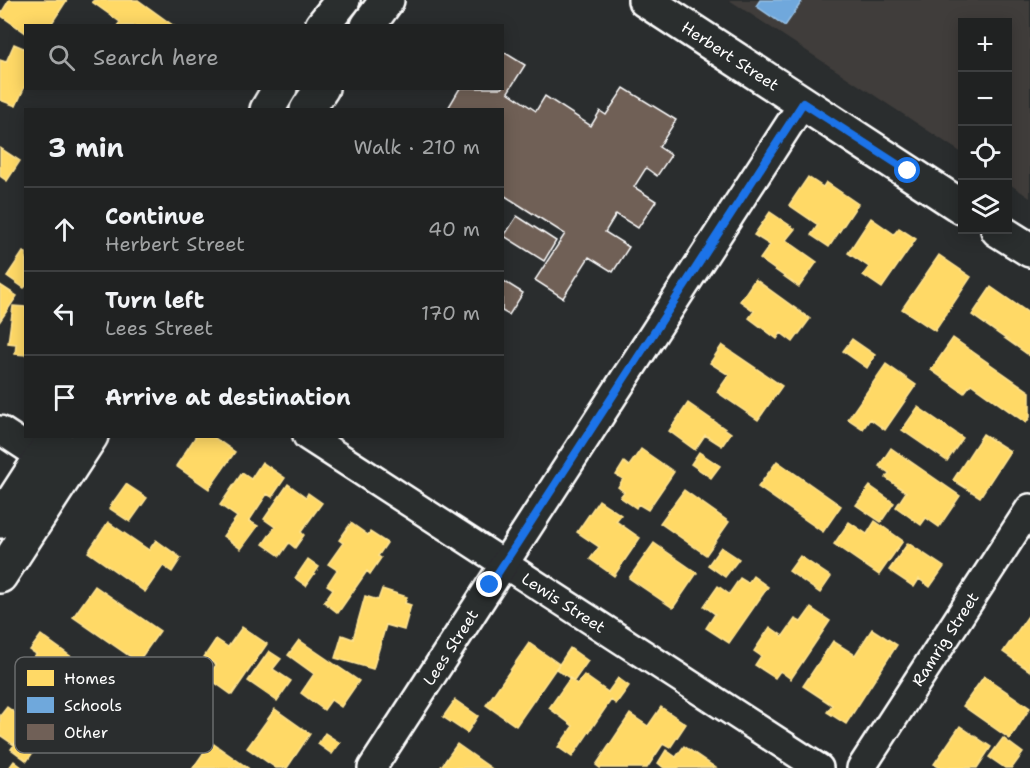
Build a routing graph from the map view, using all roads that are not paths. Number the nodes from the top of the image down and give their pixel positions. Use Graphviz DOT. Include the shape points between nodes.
graph roads {
  1 [pos="343,0"];
  2 [pos="387,0"];
  3 [pos="644,1"];
  4 [pos="324,24"];
  5 [pos="369,24"];
  6 [pos="279,90"];
  7 [pos="321,90"];
  8 [pos="803,103"];
  9 [pos="268,108"];
  10 [pos="308,108"];
  11 [pos="958,204"];
  12 [pos="1004,234"];
  13 [pos="1030,250"];
  14 [pos="0,430"];
  15 [pos="87,438"];
  16 [pos="310,438"];
  17 [pos="54,456"];
  18 [pos="1030,508"];
  19 [pos="0,521"];
  20 [pos="504,564"];
  21 [pos="0,576"];
  22 [pos="372,768"];
  23 [pos="819,768"];
  24 [pos="861,768"];
  1 -- 4 [label="street"];
  2 -- 5 [label="street"];
  3 -- 8 [label="street, Herbert Street"];
  6 -- 9 [label="street"];
  7 -- 10 [label="street"];
  8 -- 11 [label="street, Herbert Street"];
  8 -- 20 [label="street, Lees Street"];
  12 -- 13 [label="street"];
  14 -- 17 [label="street"];
  15 -- 17 [label="street"];
  16 -- 20 [label="street, Lewis Street"];
  17 -- 19 [label="street"];
  17 -- 21 [label="street"];
  18 -- 24 [label="street, Ramrig Street"];
  20 -- 22 [label="street, Lees Street"];
  20 -- 23 [label="street, Lewis Street"];
}
